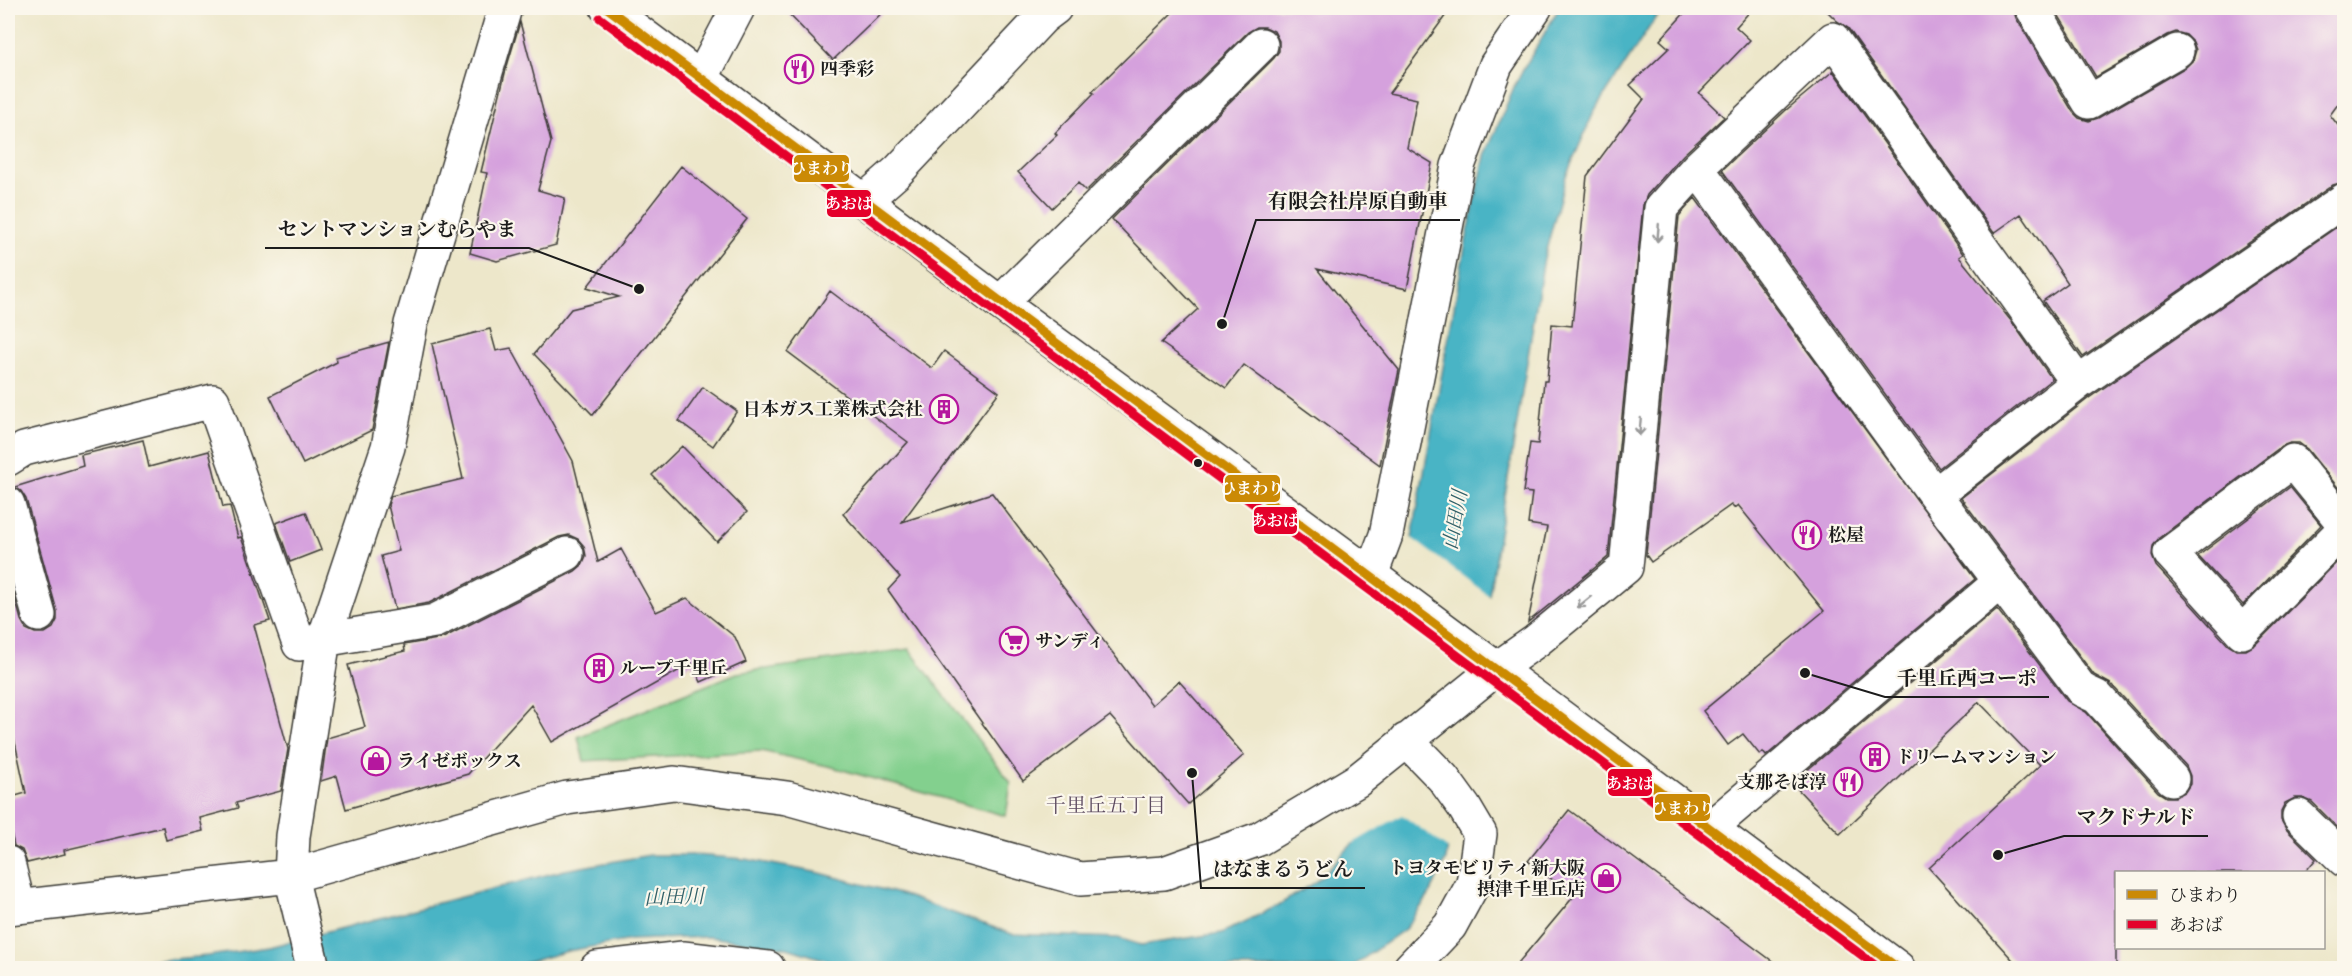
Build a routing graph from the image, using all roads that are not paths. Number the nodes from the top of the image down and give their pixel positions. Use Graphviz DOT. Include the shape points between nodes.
graph roads {
  1 [pos="506,8"];
  2 [pos="607,8"];
  3 [pos="738,8"];
  4 [pos="1055,8"];
  5 [pos="2032,8"];
  6 [pos="1524,11"];
  7 [pos="1261,45"];
  8 [pos="2177,51"];
  9 [pos="702,77"];
  10 [pos="1697,168"];
  11 [pos="865,200"];
  12 [pos="2344,200"];
  13 [pos="1000,303"];
  14 [pos="2078,383"];
  15 [pos="8,459"];
  16 [pos="1935,495"];
  17 [pos="8,504"];
  18 [pos="2344,524"];
  19 [pos="2344,529"];
  20 [pos="567,554"];
  21 [pos="1379,581"];
  22 [pos="2000,582"];
  23 [pos="39,615"];
  24 [pos="324,639"];
  25 [pos="1501,672"];
  26 [pos="1406,740"];
  27 [pos="2172,779"];
  28 [pos="2299,816"];
  29 [pos="1710,828"];
  30 [pos="2344,860"];
  31 [pos="8,863"];
  32 [pos="291,876"];
  33 [pos="13,908"];
  34 [pos="313,969"];
  35 [pos="597,969"];
  36 [pos="768,969"];
  37 [pos="1410,969"];
  38 [pos="1898,969"];
  1 -- 24 [label="street" via="411,324 388,447"];
  2 -- 9 [label="street"];
  3 -- 9 [label="street"];
  4 -- 11 [label="street" via="898,171"];
  5 -- 8 [label="street" via="2089,102"];
  6 -- 21 [label="street" via="1496,65 1458,166"];
  7 -- 13 [label="street"];
  9 -- 11 [label="street"];
  10 -- 14 [label="street" via="1833,39"];
  10 -- 16 [label="street"];
  10 -- 25 [label="street, one-way" via="1661,208 1626,567"];
  11 -- 13 [label="street"];
  12 -- 14 [label="street"];
  13 -- 21 [label="street"];
  14 -- 16 [label="street"];
  15 -- 24 [label="street" via="24,449 213,401 299,644"];
  16 -- 22 [label="street"];
  17 -- 23 [label="street"];
  18 -- 19 [label="street" via="2293,461 2170,553 2242,632"];
  20 -- 24 [label="street" via="435,621"];
  21 -- 25 [label="street"];
  22 -- 27 [label="street" via="2082,690 2097,697"];
  22 -- 29 [label="street"];
  24 -- 32 [label="street" via="293,836"];
  25 -- 26 [label="street"];
  25 -- 29 [label="street"];
  26 -- 32 [label="street" via="1358,780 1259,839 1164,873 1080,879 787,798 674,783 567,798"];
  26 -- 37 [label="street" via="1443,778 1480,834 1473,884 1450,926"];
  28 -- 30 [label="street"];
  29 -- 38 [label="street"];
  31 -- 33 [label="street"];
  32 -- 33 [label="street"];
  32 -- 34 [label="street"];
  35 -- 36 [label="street" via="683,958"];
}
